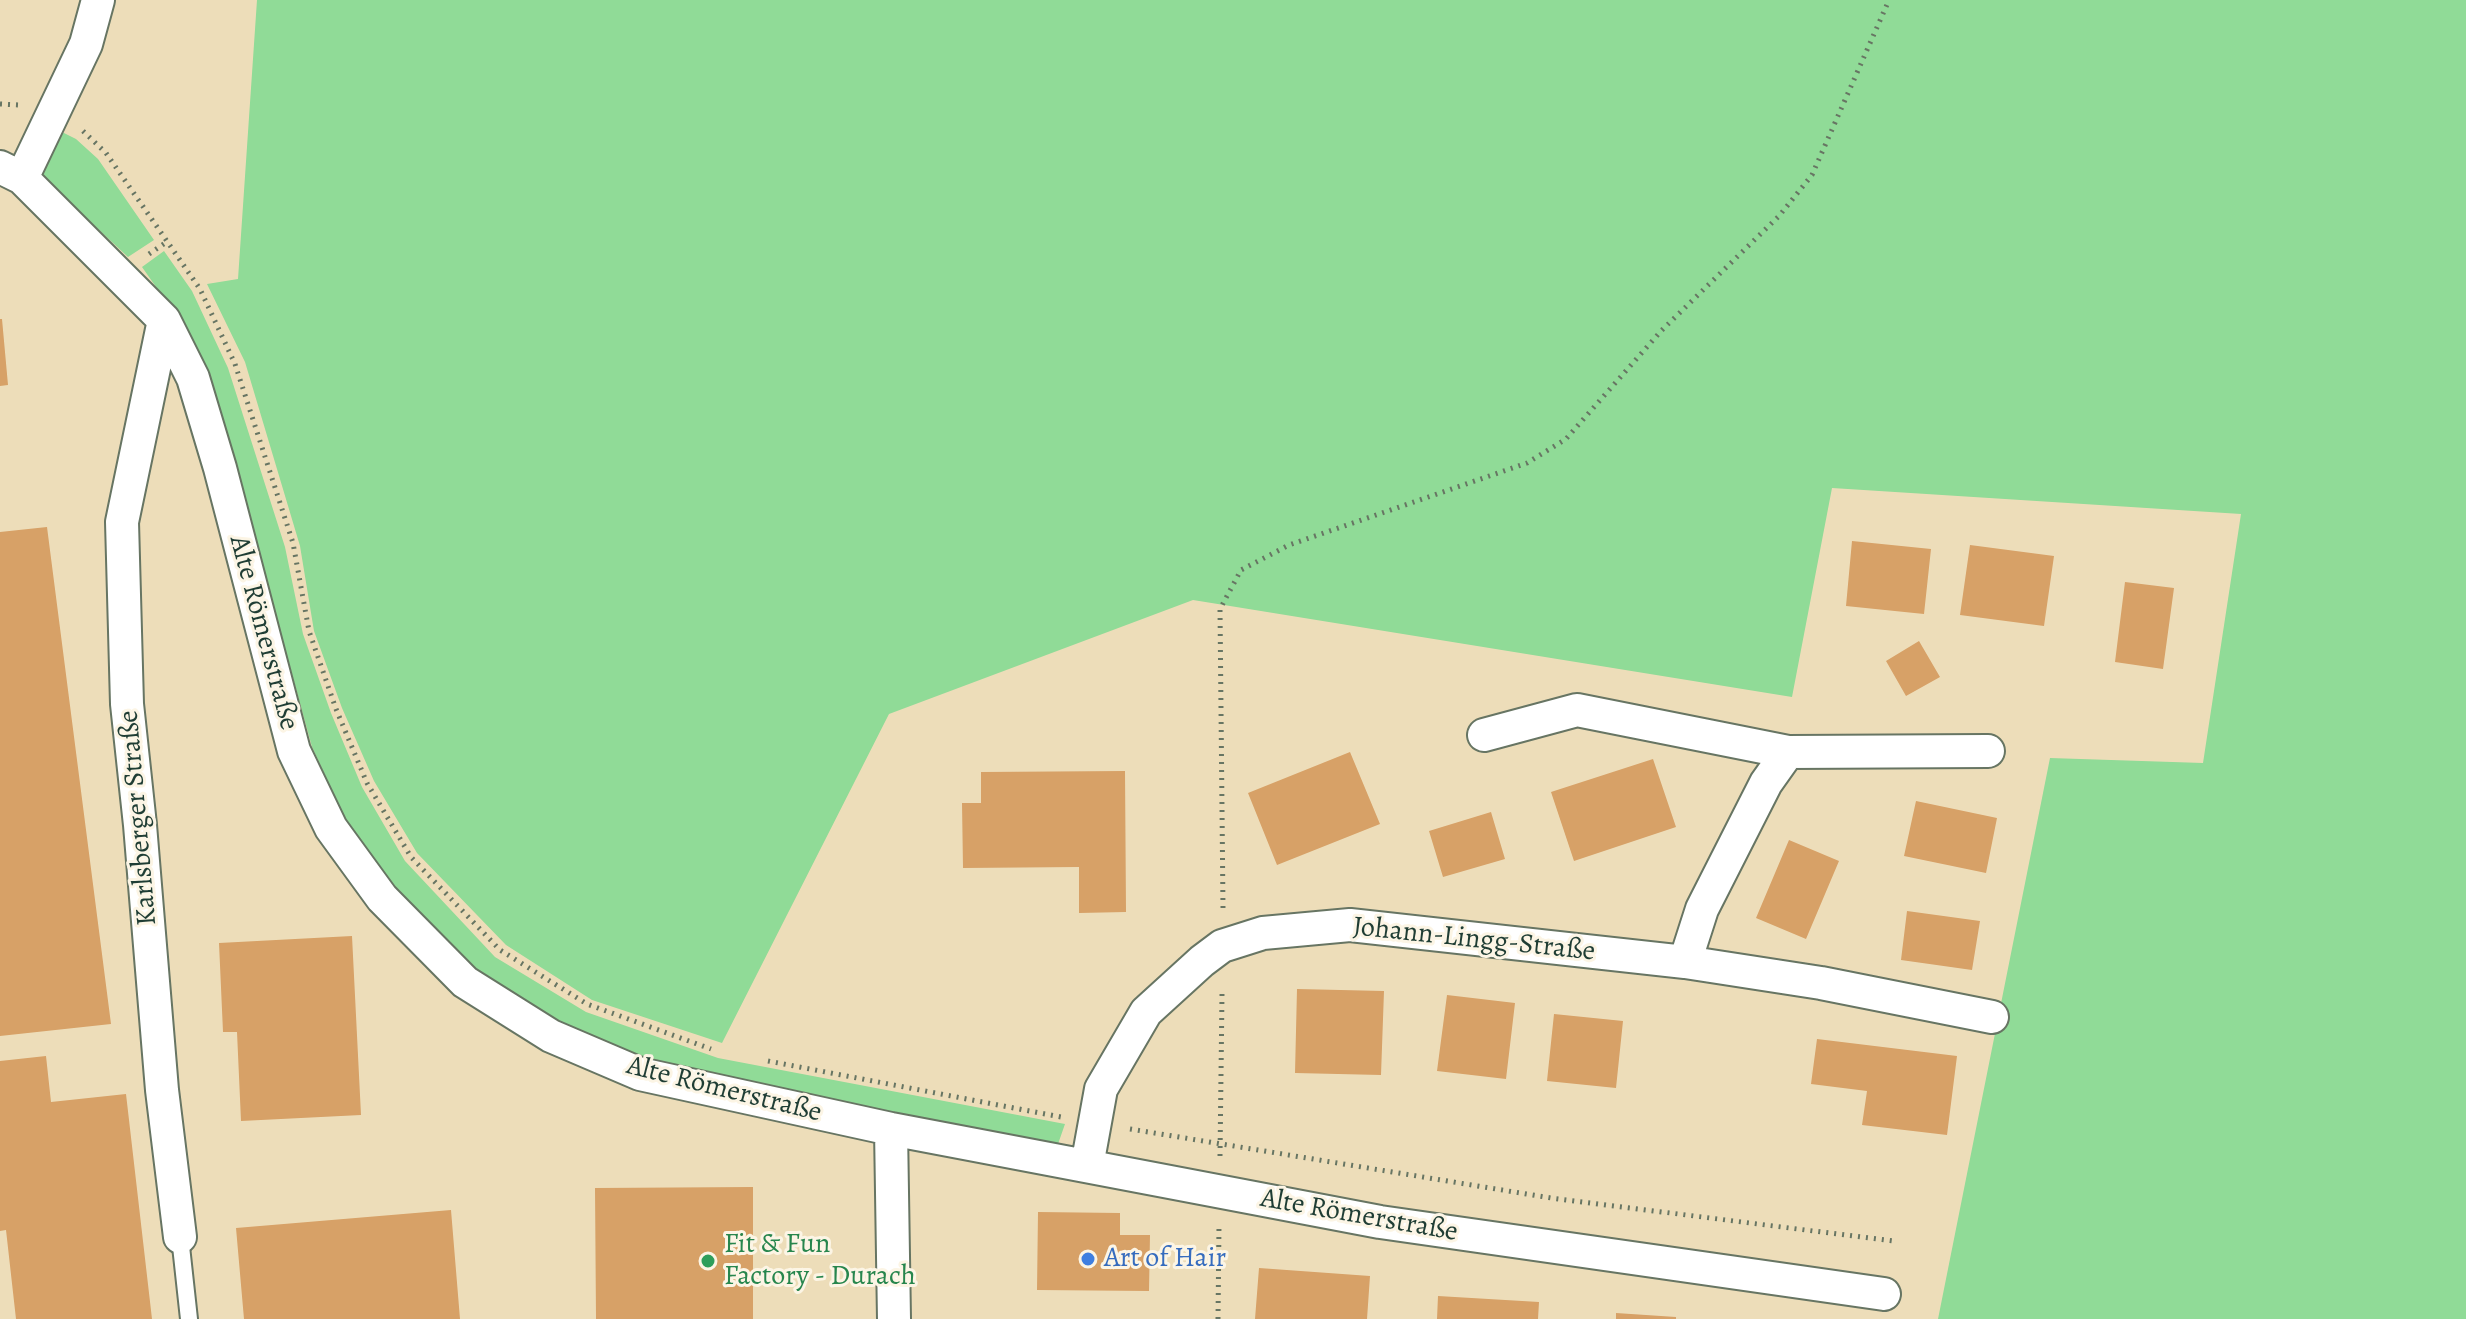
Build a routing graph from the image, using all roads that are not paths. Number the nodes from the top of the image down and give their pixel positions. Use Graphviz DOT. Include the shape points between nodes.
graph roads {
  1 [pos="98,0"];
  2 [pos="11,172"];
  3 [pos="164,320"];
  4 [pos="1484,735"];
  5 [pos="1988,751"];
  6 [pos="1788,752"];
  7 [pos="1685,962"];
  8 [pos="1992,1017"];
  9 [pos="891,1129"];
  10 [pos="1087,1166"];
  11 [pos="180,1237"];
  12 [pos="1884,1294"];
  13 [pos="189,1319"];
  14 [pos="894,1319"];
  1 -- 2 [label="street" via="86,44 53,114"];
  2 -- 3 [label="street, Alte Römerstraße"];
  3 -- 9 [label="street, Alte Römerstraße" via="193,378 294,751 331,828 382,898 465,982 551,1036 640,1074"];
  3 -- 11 [label="street, Karlsberger Straße" via="122,522 127,704"];
  4 -- 6 [label="street" via="1577,710"];
  5 -- 6 [label="street"];
  6 -- 7 [label="street" via="1766,783 1702,909"];
  7 -- 8 [label="street, Johann-Lingg-Straße"];
  7 -- 10 [label="street, Johann-Lingg-Straße" via="1350,925 1263,933 1222,946 1146,1012 1101,1089"];
  9 -- 10 [label="street, Alte Römerstraße"];
  9 -- 14 [label="street"];
  10 -- 12 [label="street, Alte Römerstraße" via="1380,1222"];
  11 -- 13 [label="lane, Karlsberger Straße"];
}
